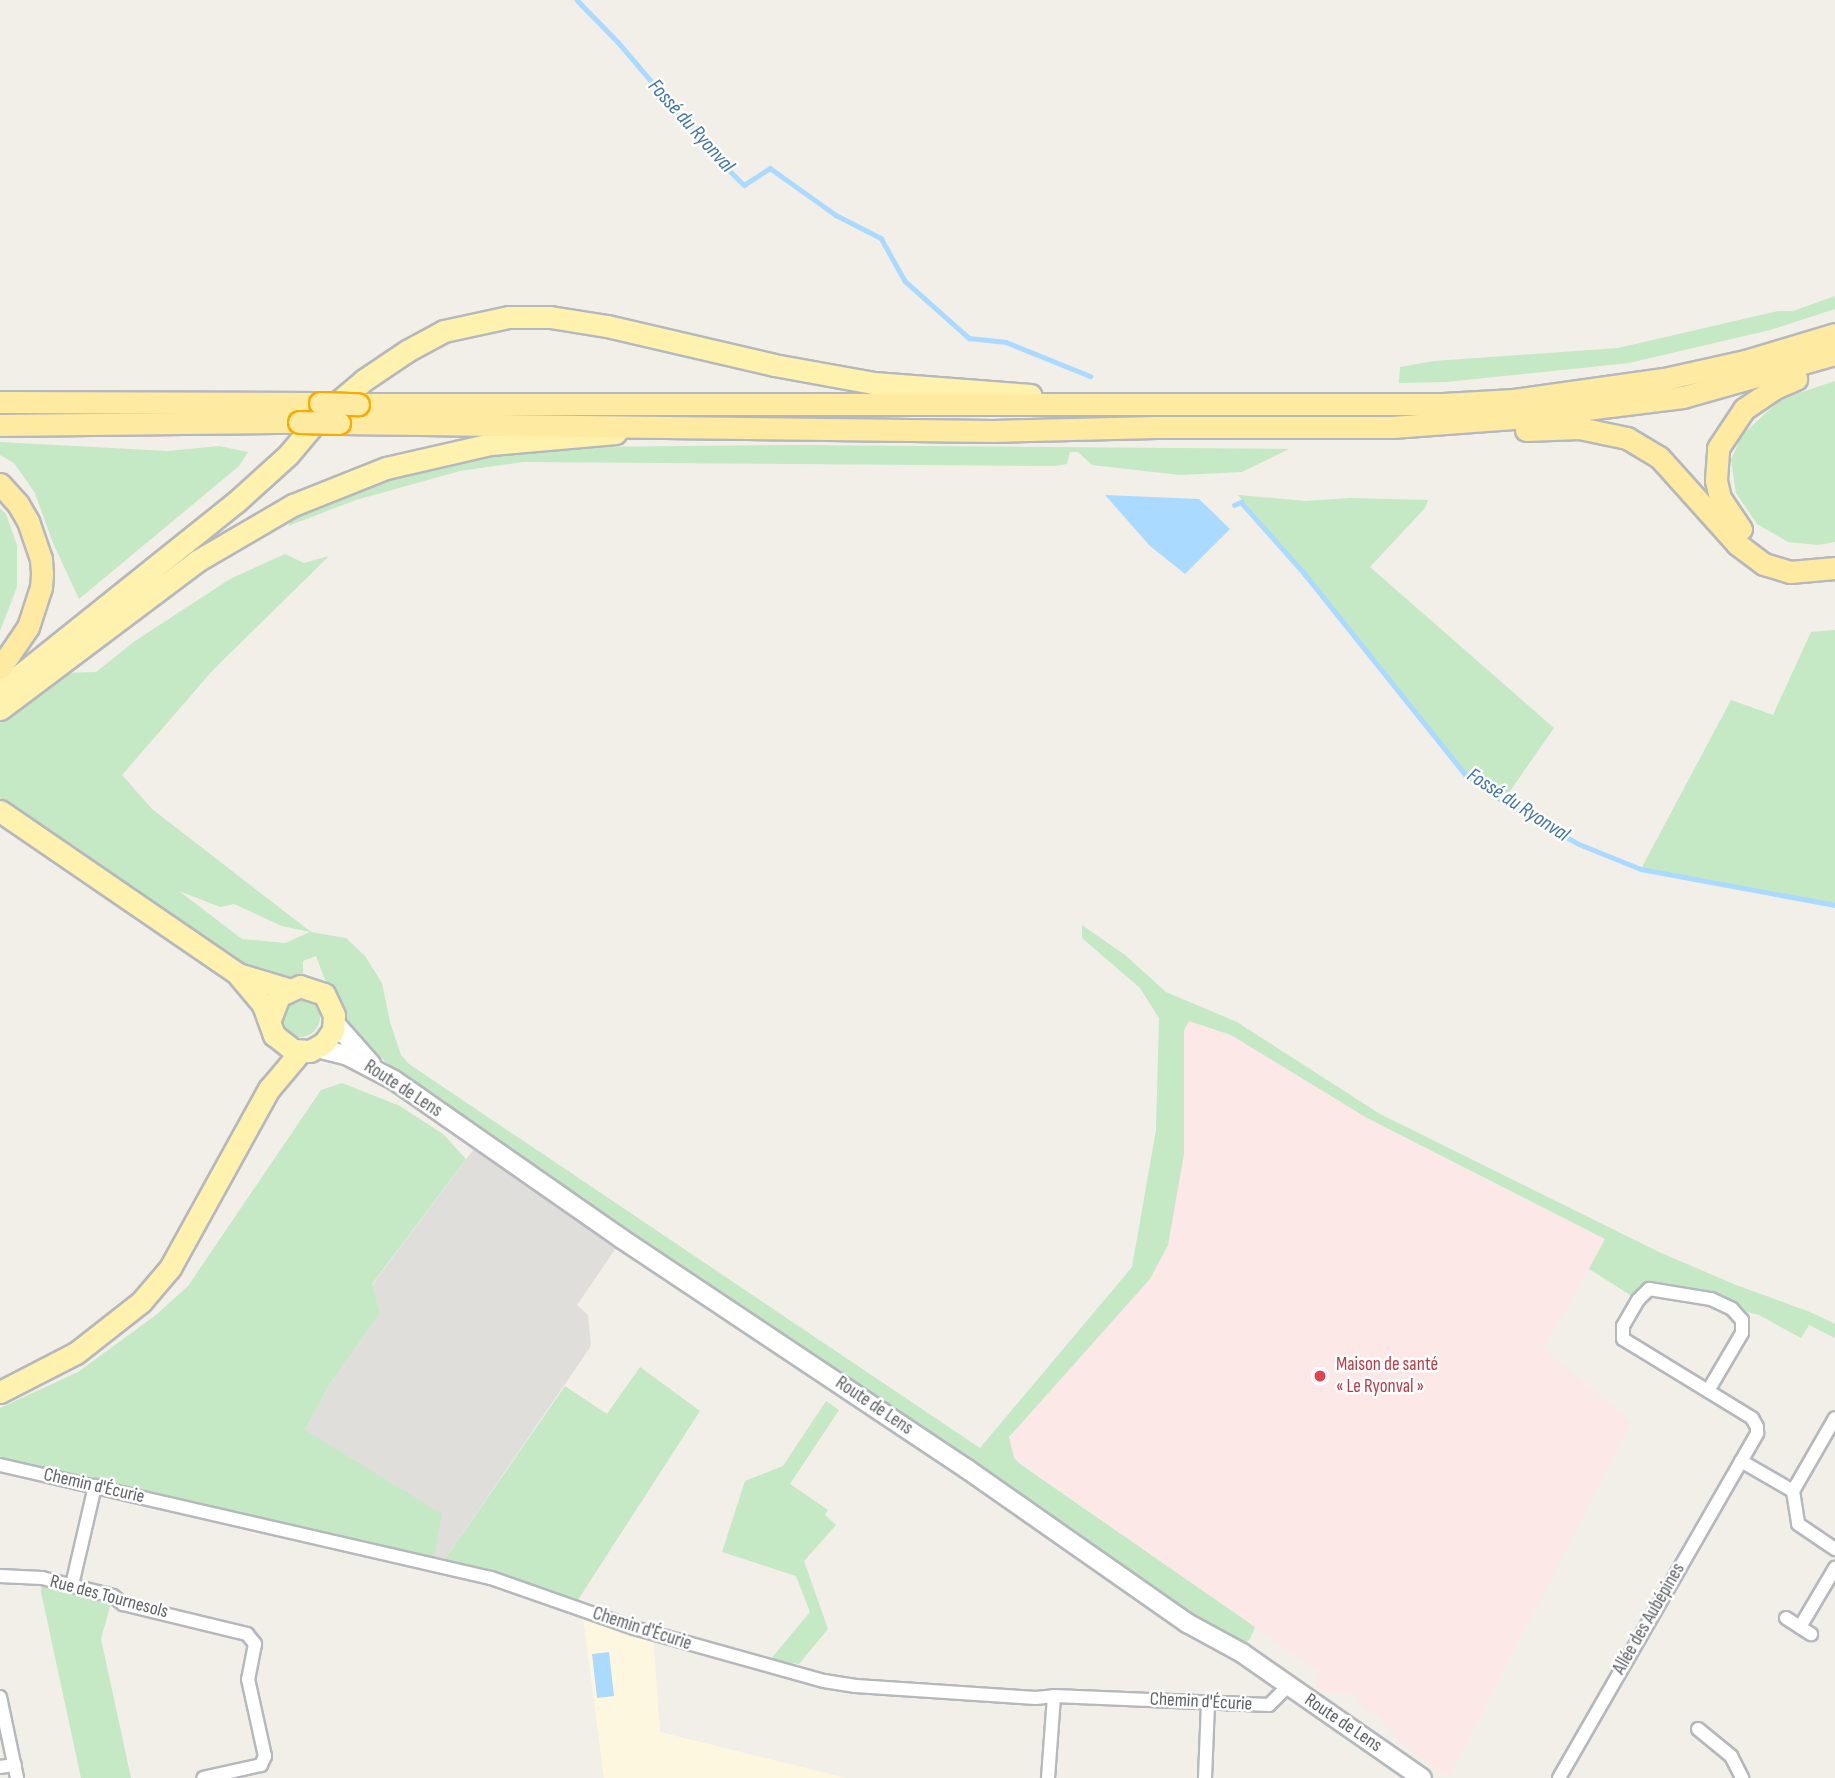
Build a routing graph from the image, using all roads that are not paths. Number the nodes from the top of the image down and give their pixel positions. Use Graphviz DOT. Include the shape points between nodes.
graph roads {
  1 [pos="1835,334"];
  2 [pos="1835,354"];
  3 [pos="1835,367"];
  4 [pos="0,402"];
  5 [pos="1099,405"];
  6 [pos="0,425"];
  7 [pos="658,426"];
  8 [pos="1392,427"];
  9 [pos="0,484"];
  10 [pos="1835,556"];
  11 [pos="1835,568"];
  12 [pos="0,668"];
  13 [pos="0,691"];
  14 [pos="0,709"];
  15 [pos="0,811"];
  16 [pos="238,974"];
  17 [pos="288,989"];
  18 [pos="270,1019"];
  19 [pos="334,1022"];
  20 [pos="309,1049"];
  21 [pos="376,1069"];
  22 [pos="1708,1391"];
  23 [pos="0,1392"];
  24 [pos="1835,1418"];
  25 [pos="1741,1461"];
  26 [pos="0,1465"];
  27 [pos="95,1486"];
  28 [pos="1793,1491"];
  29 [pos="1835,1549"];
  30 [pos="1835,1568"];
  31 [pos="0,1576"];
  32 [pos="72,1586"];
  33 [pos="1786,1618"];
  34 [pos="1285,1690"];
  35 [pos="1054,1696"];
  36 [pos="0,1697"];
  37 [pos="1208,1703"];
  38 [pos="1698,1728"];
  39 [pos="0,1768"];
  40 [pos="16,1772"];
  41 [pos="203,1778"];
  42 [pos="1048,1778"];
  43 [pos="1205,1778"];
  44 [pos="1407,1778"];
  45 [pos="1422,1778"];
  46 [pos="1559,1778"];
  47 [pos="1742,1778"];
  1 -- 5 [label="highway" via="1664,379 1514,400 1356,406"];
  2 -- 8 [label="highway" via="1683,397 1514,418"];
  3 -- 10 [label="highway" via="1777,387 1744,409 1718,448 1716,480 1720,498 1738,527 1773,553 1804,560"];
  4 -- 5 [label="highway, bridge"];
  5 -- 13 [label="main road" via="1046,395 874,383 550,317 509,317 444,331 364,380 319,418 288,455 236,502"];
  6 -- 7 [label="highway, bridge"];
  7 -- 8 [label="highway" via="993,431"];
  7 -- 14 [label="main road" via="491,444 386,468 293,505 197,561"];
  8 -- 11 [label="highway" via="1432,434 1579,428 1612,433 1660,457 1737,544 1764,564 1790,572"];
  9 -- 12 [label="highway" via="28,521 42,573 36,609"];
  15 -- 16 [label="main road"];
  16 -- 17 [label="main road"];
  16 -- 18 [label="main road"];
  17 -- 18 [label="main road" via="275,1002"];
  17 -- 19 [label="main road" via="308,987 324,994"];
  18 -- 20 [label="main road" via="279,1042"];
  19 -- 20 [label="main road" via="329,1037"];
  19 -- 21 [label="main road"];
  20 -- 21 [label="main road, Route de Lens" via="346,1055"];
  20 -- 23 [label="main road" via="268,1089 170,1268 141,1302 76,1353"];
  21 -- 34 [label="main road, Route de Lens" via="1187,1623 1225,1642"];
  22 -- 22 [label="street" via="1742,1333 1742,1320 1711,1299 1649,1289 1623,1326 1623,1339"];
  22 -- 25 [label="street, Allée des Aubépines" via="1756,1422 1756,1433"];
  24 -- 28 [label="street"];
  25 -- 28 [label="street"];
  25 -- 46 [label="street, Allée des Aubépines"];
  26 -- 27 [label="street, Chemin d'Écurie"];
  27 -- 32 [label="street"];
  27 -- 35 [label="street, Chemin d'Écurie" via="491,1578 643,1631 824,1681 948,1693"];
  28 -- 29 [label="street" via="1798,1524"];
  30 -- 33 [label="street" via="1806,1630"];
  31 -- 32 [label="street, Rue des Tournesols" via="42,1578"];
  32 -- 41 [label="street, Rue des Tournesols" via="123,1604 247,1634 255,1644 248,1679 265,1756 261,1765"];
  34 -- 37 [label="street, Chemin d'Écurie" via="1269,1705"];
  34 -- 44 [label="main road"];
  34 -- 45 [label="main road, Route de Lens"];
  35 -- 37 [label="street, Chemin d'Écurie"];
  35 -- 42 [label="street"];
  36 -- 40 [label="street"];
  37 -- 43 [label="street"];
  38 -- 47 [label="street" via="1731,1756"];
  39 -- 40 [label="street"];
}
